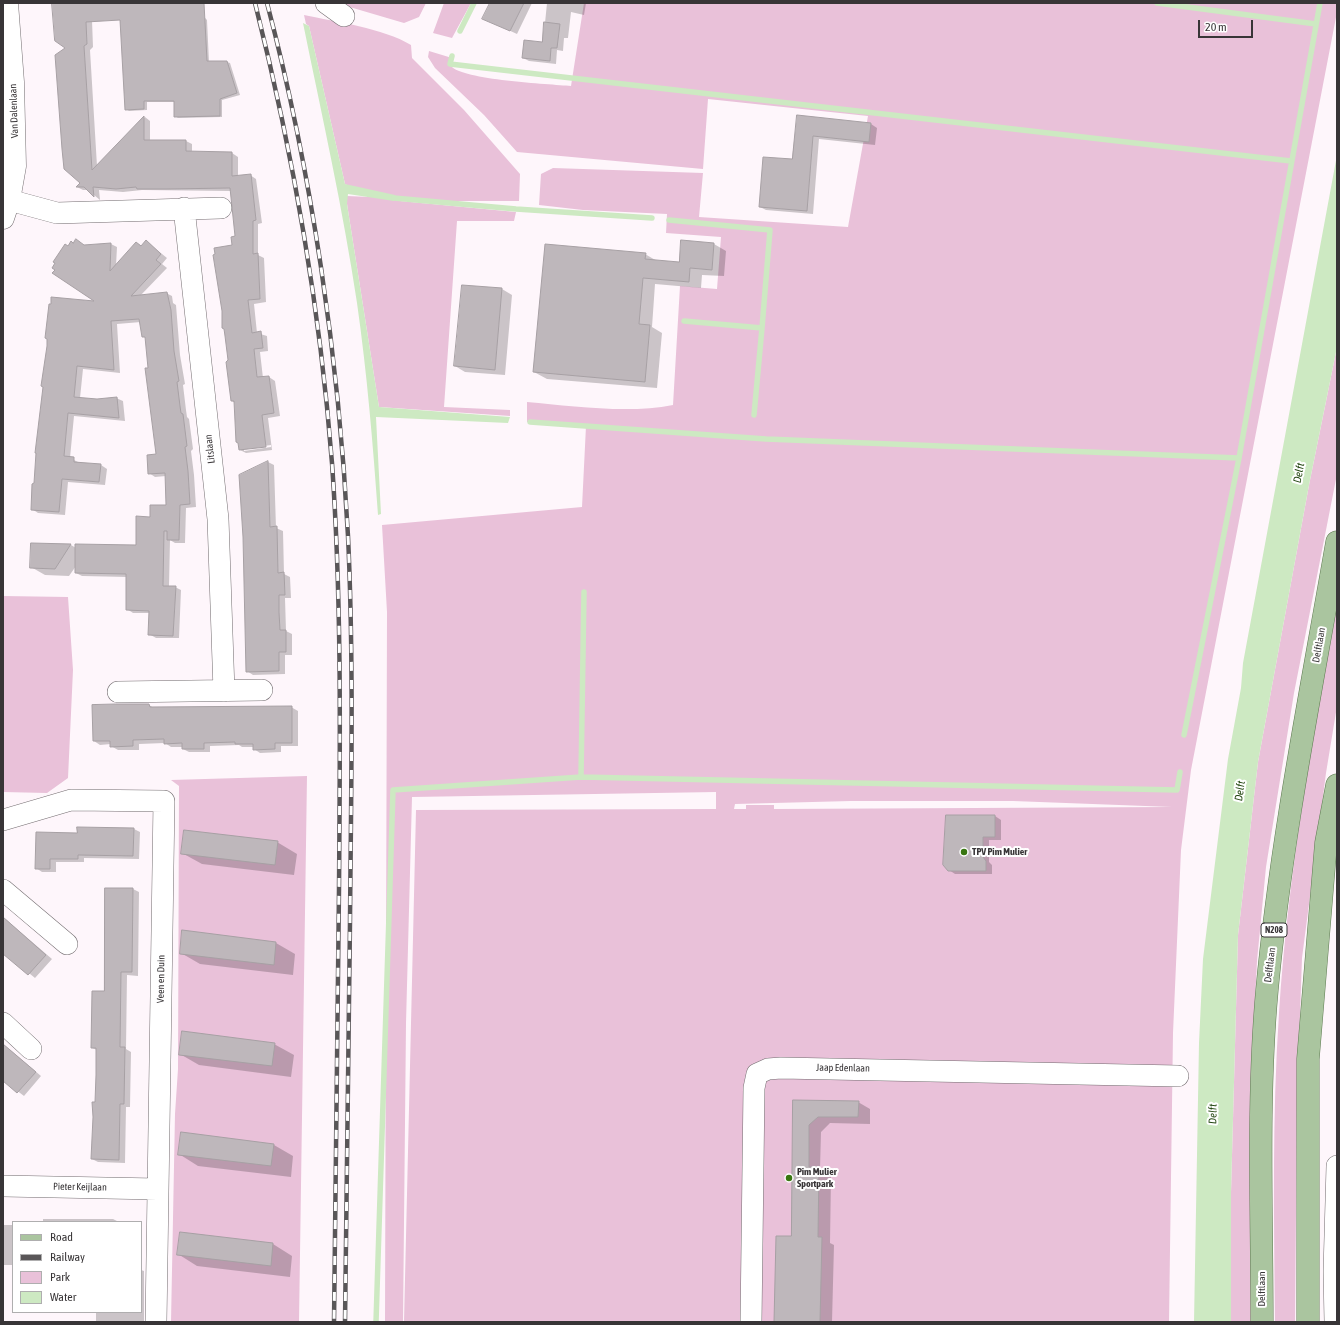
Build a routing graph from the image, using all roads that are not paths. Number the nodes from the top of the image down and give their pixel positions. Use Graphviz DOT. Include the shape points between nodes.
graph roads {
  1 [pos="7,3"];
  2 [pos="326,3"];
  3 [pos="344,16"];
  4 [pos="184,208"];
  5 [pos="222,208"];
  6 [pos="6,209"];
  7 [pos="1337,542"];
  8 [pos="262,690"];
  9 [pos="224,691"];
  10 [pos="118,692"];
  11 [pos="1337,785"];
  12 [pos="3,820"];
  13 [pos="3,890"];
  14 [pos="67,944"];
  15 [pos="3,1023"];
  16 [pos="31,1049"];
  17 [pos="1178,1076"];
  18 [pos="1337,1166"];
  19 [pos="3,1186"];
  20 [pos="157,1189"];
  21 [pos="1335,1271"];
  22 [pos="156,1322"];
  23 [pos="751,1322"];
  24 [pos="1262,1322"];
  25 [pos="1308,1322"];
  26 [pos="1335,1322"];
  1 -- 6 [label="street, Van Dalenlaan" via="13,82 15,166"];
  2 -- 3 [label="street"];
  4 -- 5 [label="street"];
  4 -- 6 [label="street" via="57,213"];
  4 -- 9 [label="street, Litslaan" via="218,519"];
  7 -- 24 [label="main road, Delftlaan / N208" via="1284,841 1267,990 1262,1060"];
  8 -- 9 [label="street"];
  9 -- 10 [label="street"];
  11 -- 25 [label="main road" via="1326,843 1308,1059"];
  12 -- 20 [label="street, Veen en Duin" via="71,800 164,800"];
  13 -- 14 [label="street"];
  15 -- 16 [label="street"];
  17 -- 23 [label="street, Jaap Edenlaan" via="913,1069 781,1068 762,1071 758,1074 754,1088"];
  18 -- 21 [label="street"];
  19 -- 20 [label="street, Pieter Keijlaan"];
  20 -- 22 [label="street, Veen en Duin"];
  21 -- 26 [label="street"];
}
